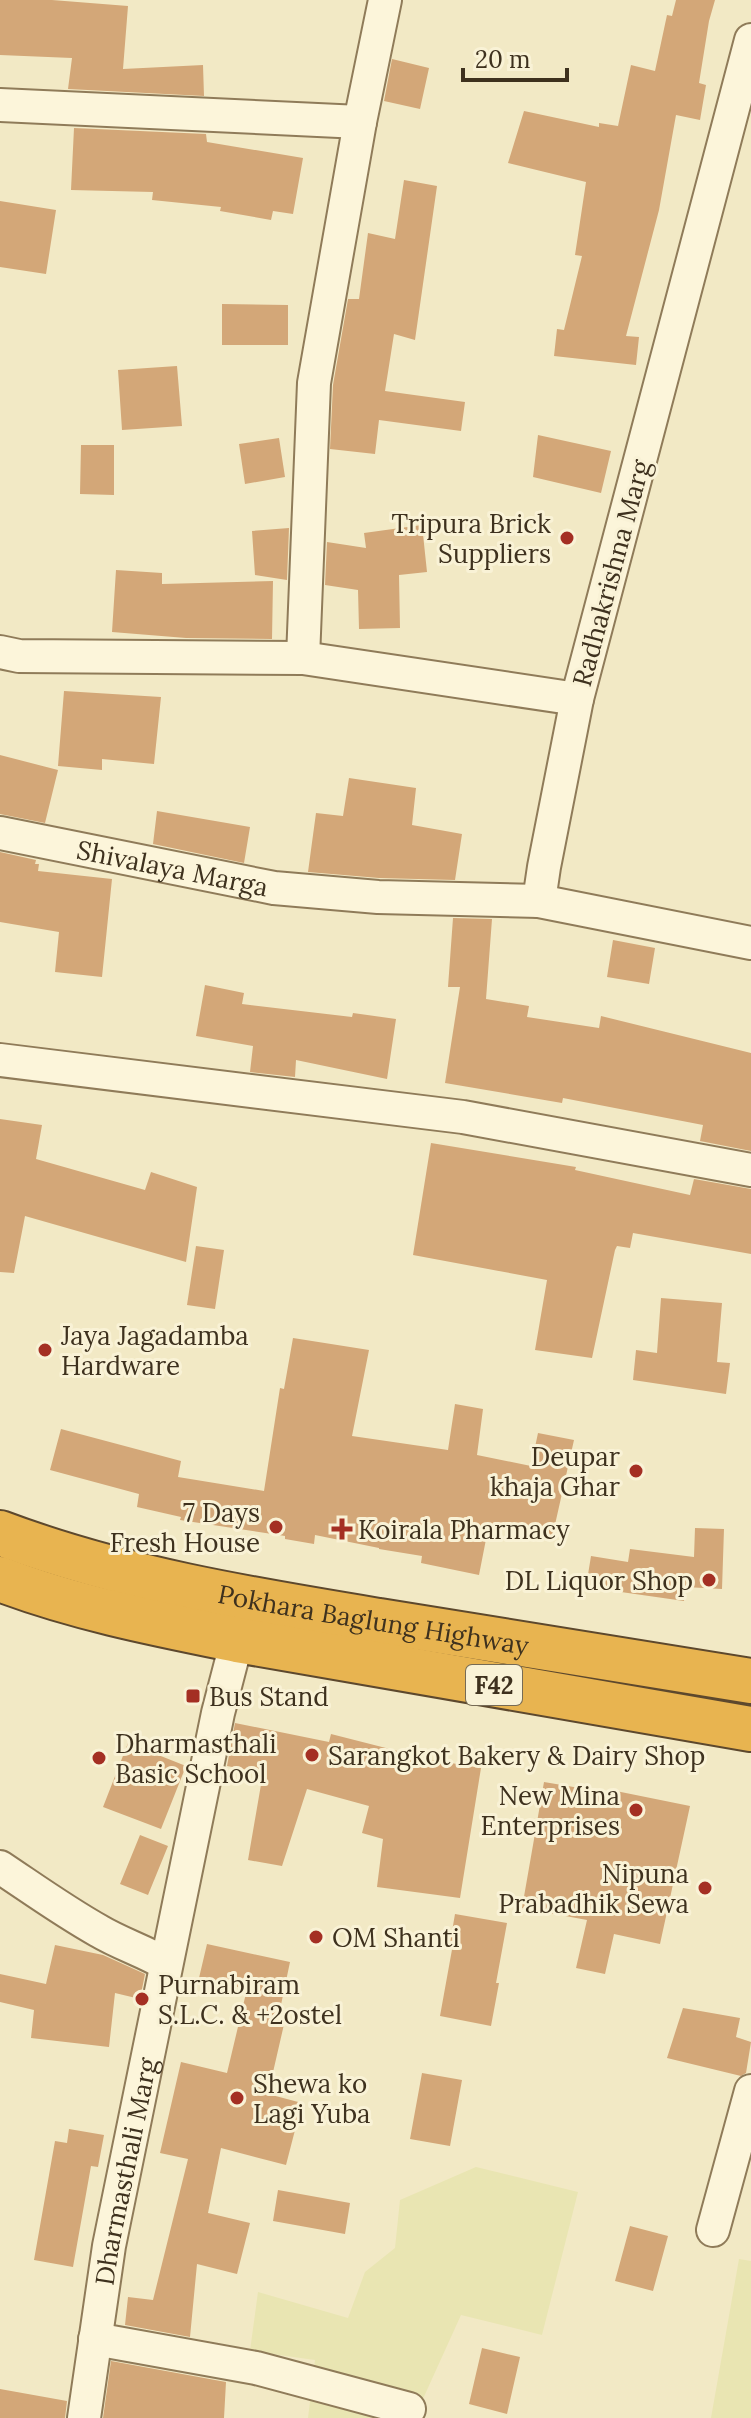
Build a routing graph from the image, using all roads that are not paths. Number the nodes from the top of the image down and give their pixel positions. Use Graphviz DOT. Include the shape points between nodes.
graph roads {
  1 [pos="385,0"];
  2 [pos="751,40"];
  3 [pos="0,105"];
  4 [pos="360,122"];
  5 [pos="0,652"];
  6 [pos="303,658"];
  7 [pos="577,699"];
  8 [pos="0,833"];
  9 [pos="539,901"];
  10 [pos="751,943"];
  11 [pos="0,1060"];
  12 [pos="751,1170"];
  13 [pos="0,1533"];
  14 [pos="0,1579"];
  15 [pos="240,1619"];
  16 [pos="751,1681"];
  17 [pos="751,1725"];
  18 [pos="0,1867"];
  19 [pos="166,1964"];
  20 [pos="751,2091"];
  21 [pos="713,2230"];
  22 [pos="95,2339"];
  23 [pos="409,2409"];
  24 [pos="84,2418"];
  1 -- 4 [label="street"];
  2 -- 7 [label="street, Radhakrishna Marg"];
  3 -- 4 [label="street"];
  4 -- 6 [label="street" via="314,383"];
  5 -- 6 [label="street"];
  6 -- 7 [label="street"];
  7 -- 9 [label="street, Radhakrishna Marg"];
  8 -- 9 [label="street, Shivalaya Marga" via="274,888"];
  9 -- 10 [label="street"];
  11 -- 12 [label="street" via="463,1117"];
  13 -- 15 [label="highway, Pokhara Baglung Highway / F42" via="135,1575"];
  14 -- 15 [label="highway, Pokhara Baglung Highway / F42" via="51,1596"];
  15 -- 16 [label="highway, Pokhara Baglung Highway / F42"];
  15 -- 17 [label="highway, Pokhara Baglung Highway / F42"];
  15 -- 19 [label="street, Dharmasthali Marg"];
  18 -- 19 [label="street" via="101,1933"];
  19 -- 22 [label="street, Dharmasthali Marg"];
  20 -- 21 [label="street"];
  22 -- 23 [label="street" via="256,2368"];
  22 -- 24 [label="street, Dharmasthali Marg"];
}
